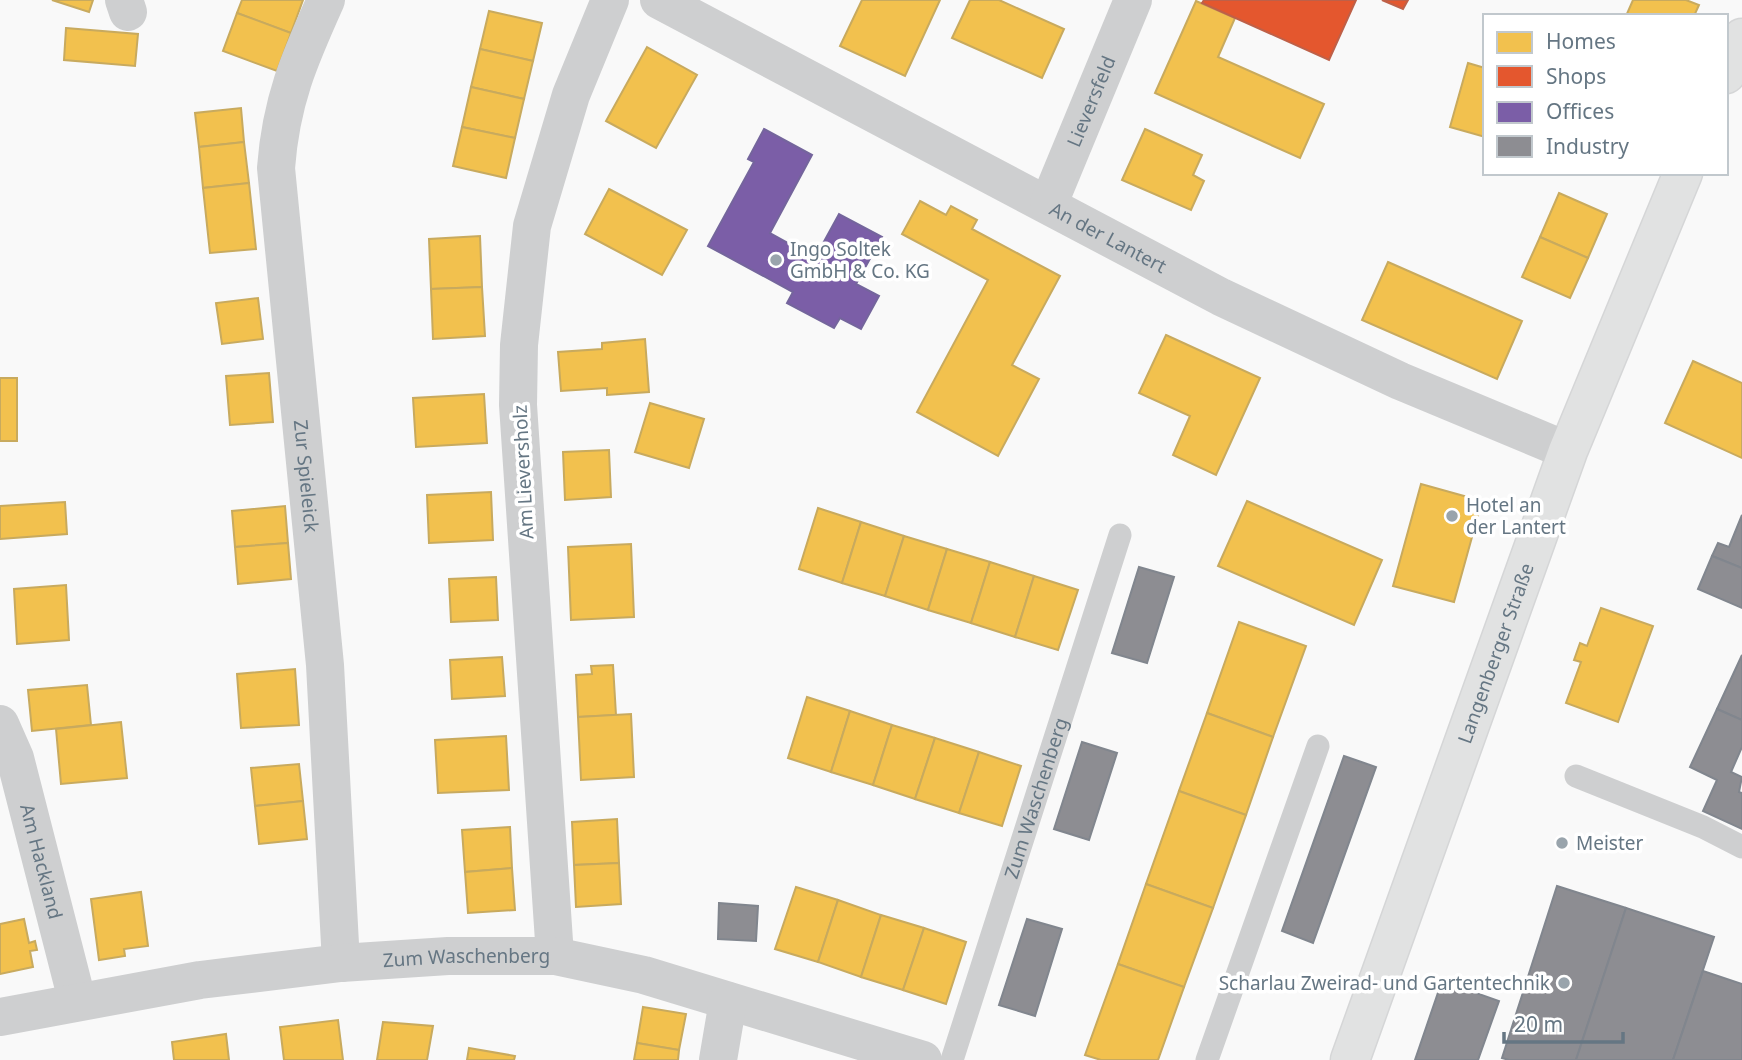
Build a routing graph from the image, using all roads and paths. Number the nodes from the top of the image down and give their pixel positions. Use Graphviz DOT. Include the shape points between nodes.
graph roads {
  1 [pos="326,0"];
  2 [pos="610,0"];
  3 [pos="659,0"];
  4 [pos="1133,0"];
  5 [pos="1742,38"];
  6 [pos="1728,70"];
  7 [pos="1682,175"];
  8 [pos="1049,204"];
  9 [pos="1568,451"];
  10 [pos="1120,535"];
  11 [pos="0,724"];
  12 [pos="1318,746"];
  13 [pos="1576,776"];
  14 [pos="1742,847"];
  15 [pos="555,956"];
  16 [pos="341,963"];
  17 [pos="77,1000"];
  18 [pos="729,1001"];
  19 [pos="0,1017"];
  20 [pos="718,1060"];
  21 [pos="923,1060"];
  22 [pos="952,1060"];
  23 [pos="1207,1060"];
  24 [pos="1350,1060"];
  1 -- 16 [label="street, Zur Spieleick" via="291,83 279,125 276,168 325,665"];
  2 -- 15 [label="street, Am Lieversholz" via="571,95 532,226 519,345 518,405"];
  3 -- 8 [label="street, An der Lantert"];
  4 -- 8 [label="street, Lieversfeld"];
  5 -- 6 [label="main road"];
  7 -- 9 [label="main road, Langenberger Straße"];
  8 -- 9 [label="street, An der Lantert" via="1221,297 1400,381"];
  9 -- 24 [label="main road, Langenberger Straße"];
  10 -- 22 [label="lane, Zum Waschenberg"];
  11 -- 17 [label="street, Am Hackland" via="15,758"];
  12 -- 23 [label="lane"];
  13 -- 14 [label="lane"];
  15 -- 16 [label="street, Zum Waschenberg"];
  15 -- 18 [label="street, Zum Waschenberg" via="644,975"];
  16 -- 17 [label="street, Zum Waschenberg"];
  17 -- 19 [label="street, Zum Waschenberg"];
  18 -- 20 [label="street"];
  18 -- 21 [label="street, Zum Waschenberg"];
}
